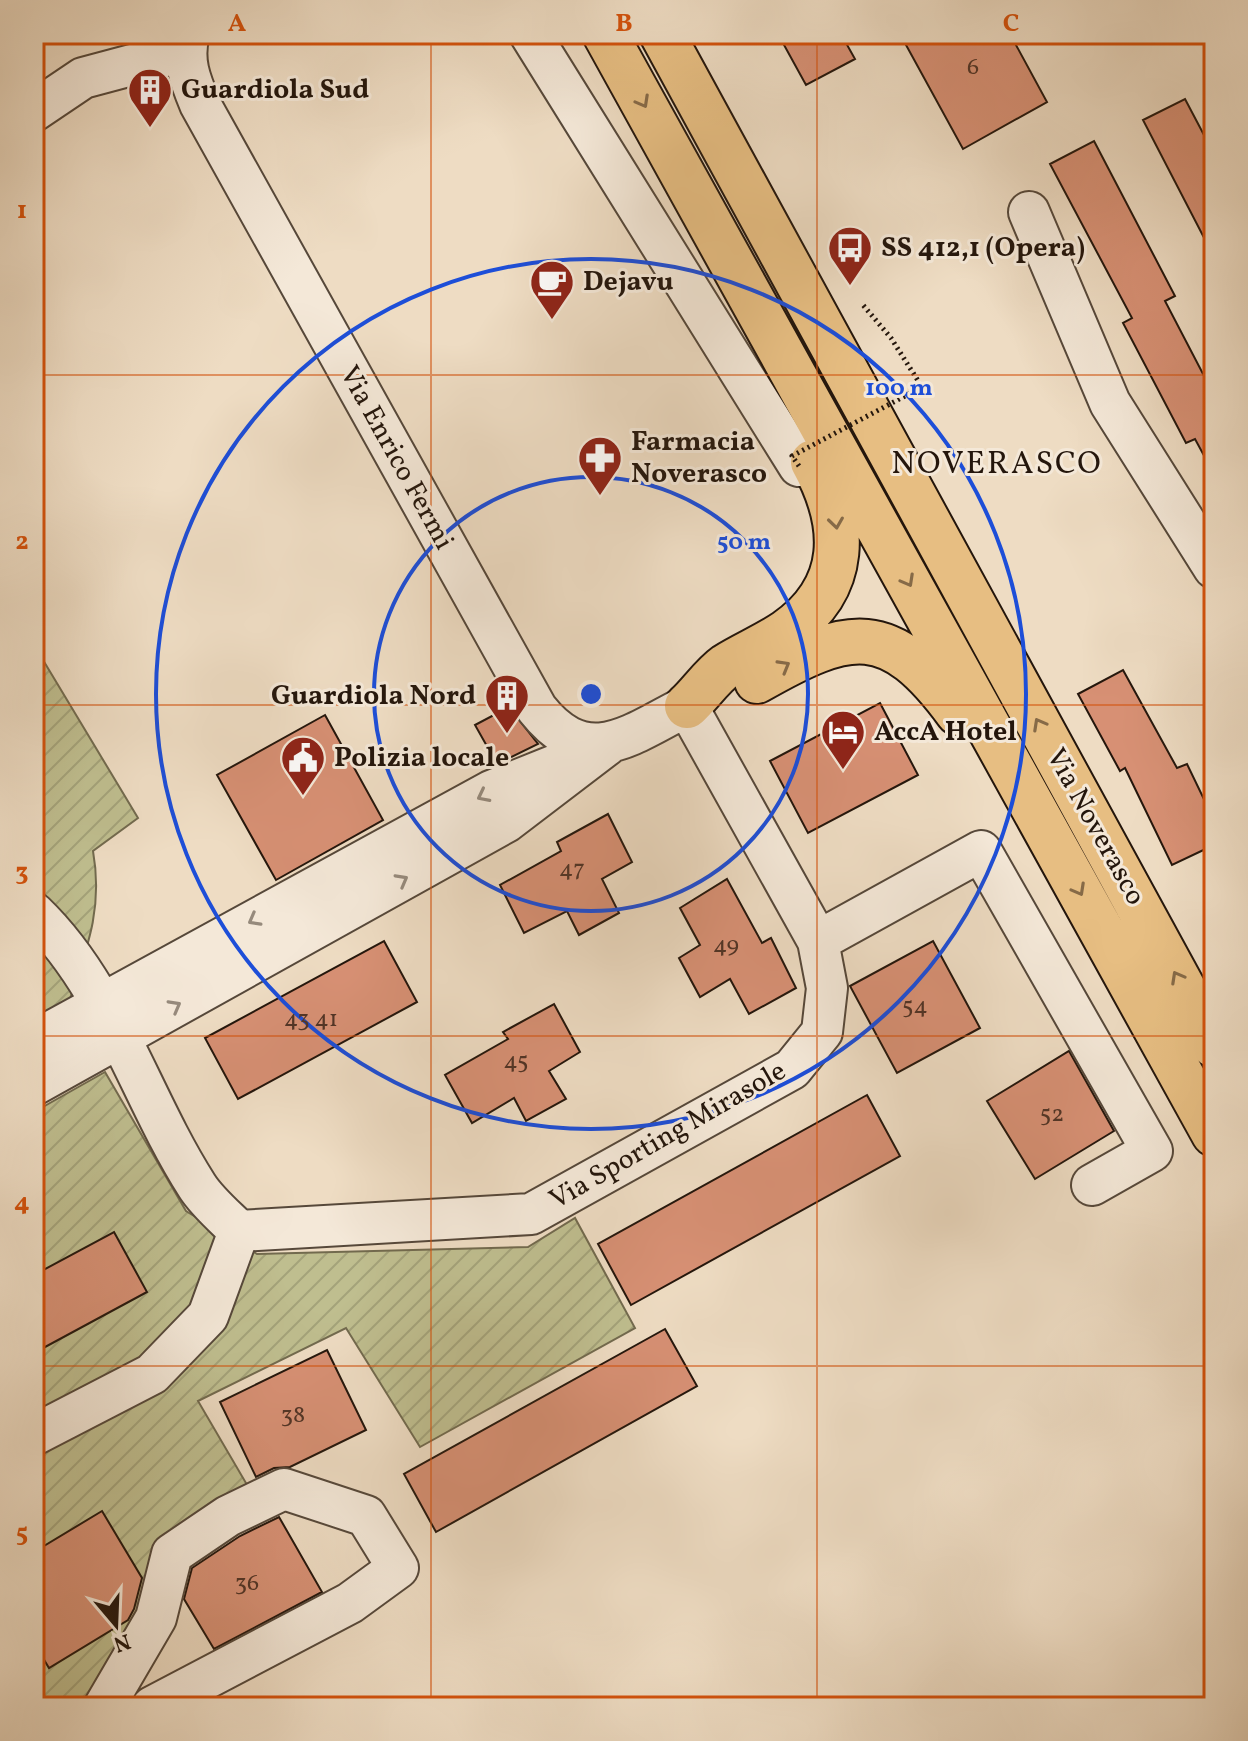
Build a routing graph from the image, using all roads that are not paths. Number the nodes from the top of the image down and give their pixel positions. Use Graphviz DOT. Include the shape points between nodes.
graph roads {
  1 [pos="530,34"];
  2 [pos="605,34"];
  3 [pos="662,34"];
  4 [pos="686,34"];
  5 [pos="186,42"];
  6 [pos="106,73"];
  7 [pos="34,111"];
  8 [pos="34,140"];
  9 [pos="668,148"];
  10 [pos="1029,212"];
  11 [pos="884,441"];
  12 [pos="799,466"];
  13 [pos="1214,568"];
  14 [pos="687,706"];
  15 [pos="607,745"];
  16 [pos="1052,842"];
  17 [pos="34,913"];
  18 [pos="818,941"];
  19 [pos="109,1021"];
  20 [pos="34,1041"];
  21 [pos="1214,1045"];
  22 [pos="34,1085"];
  23 [pos="1209,1149"];
  24 [pos="1092,1185"];
  25 [pos="239,1231"];
  26 [pos="34,1435"];
  27 [pos="104,1707"];
  28 [pos="152,1707"];
  1 -- 12 [label="street"];
  2 -- 9 [label="main road, one-way"];
  3 -- 11 [label="main road"];
  4 -- 11 [label="main road" via="843,322"];
  5 -- 6 [label="street"];
  5 -- 15 [label="street, Via Enrico Fermi" via="188,77 200,104 537,709 553,729 576,740"];
  6 -- 7 [label="street" via="83,78"];
  6 -- 8 [label="street"];
  9 -- 14 [label="main road, one-way" via="688,234 827,488 839,544 832,575 788,631 723,668"];
  9 -- 16 [label="main road, one-way"];
  10 -- 13 [label="street" via="1110,403"];
  21 -- 11 [label="main road, Via Noverasco, one-way"];
  14 -- 15 [label="street"];
  14 -- 16 [label="main road, one-way" via="735,693 840,641 867,640 894,649 939,688"];
  14 -- 18 [label="street, Via Sporting Mirasole"];
  15 -- 19 [label="street" via="506,822"];
  16 -- 23 [label="main road, one-way"];
  17 -- 19 [label="street" via="61,939"];
  18 -- 24 [label="street" via="981,851 1152,1151"];
  18 -- 25 [label="street, Via Sporting Mirasole" via="827,988 822,1032 792,1069 531,1214"];
  19 -- 20 [label="street"];
  19 -- 22 [label="street"];
  19 -- 25 [label="street" via="198,1188"];
  25 -- 26 [label="street" via="208,1316 152,1374"];
  27 -- 28 [label="street" via="156,1618 172,1554 228,1516 284,1489 366,1516 398,1568 350,1603"];
}
